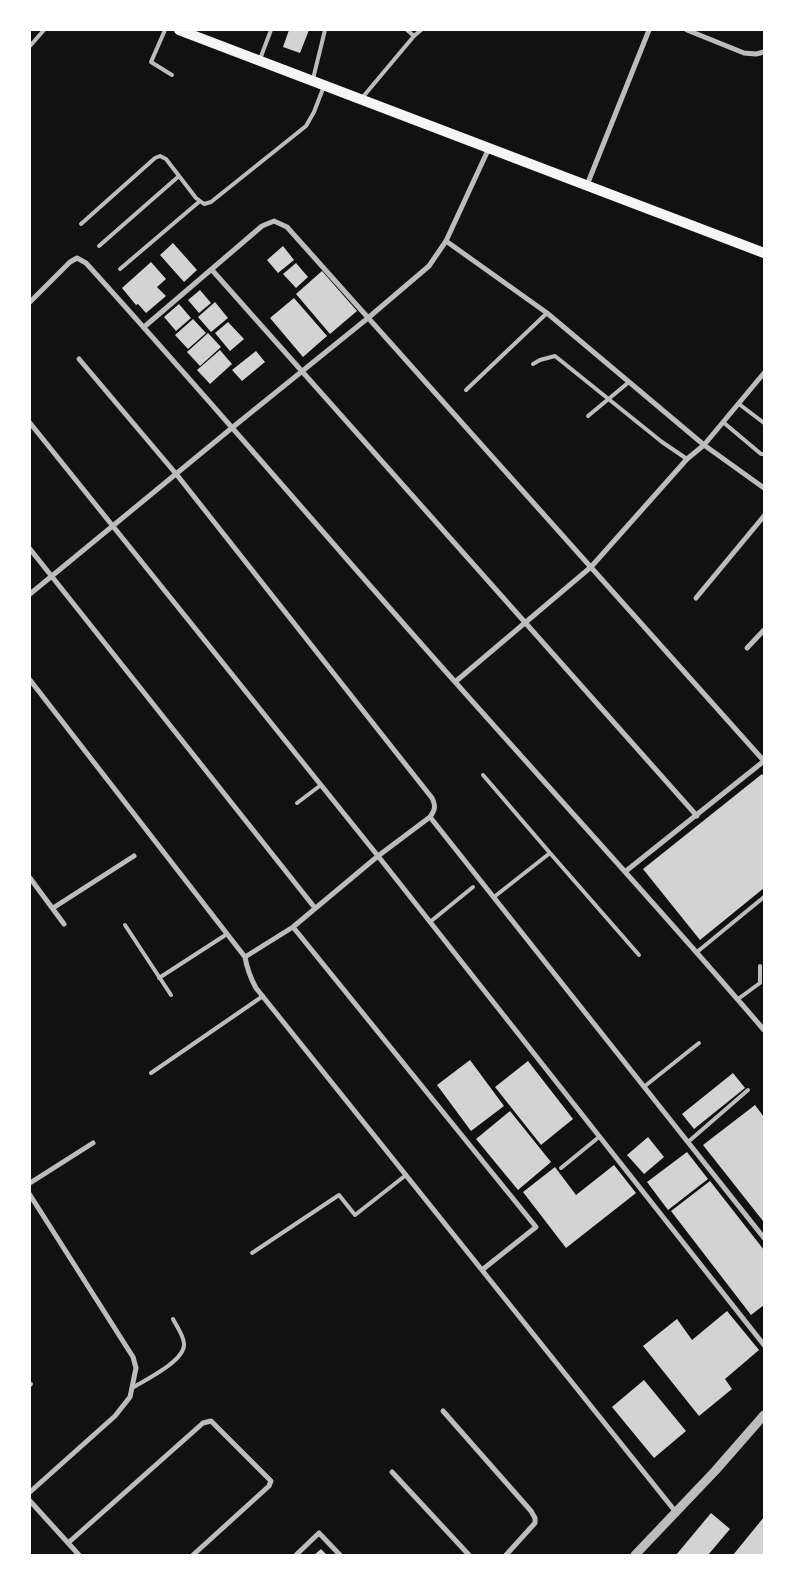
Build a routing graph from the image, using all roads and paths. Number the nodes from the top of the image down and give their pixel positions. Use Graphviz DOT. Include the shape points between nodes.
graph roads {
  1 [pos="44,30"];
  2 [pos="165,30"];
  3 [pos="178,30"];
  4 [pos="271,30"];
  5 [pos="325,30"];
  6 [pos="407,30"];
  7 [pos="421,30"];
  8 [pos="649,30"];
  9 [pos="687,30"];
  10 [pos="414,36"];
  11 [pos="30,46"];
  12 [pos="764,52"];
  13 [pos="259,61"];
  14 [pos="172,75"];
  15 [pos="313,81"];
  16 [pos="324,86"];
  17 [pos="361,100"];
  18 [pos="489,148"];
  19 [pos="179,176"];
  20 [pos="586,185"];
  21 [pos="200,201"];
  22 [pos="81,224"];
  23 [pos="446,241"];
  24 [pos="99,246"];
  25 [pos="764,253"];
  26 [pos="120,269"];
  27 [pos="212,270"];
  28 [pos="30,302"];
  29 [pos="547,313"];
  30 [pos="368,318"];
  31 [pos="144,327"];
  32 [pos="79,359"];
  33 [pos="533,364"];
  34 [pos="304,371"];
  35 [pos="763,375"];
  36 [pos="629,382"];
  37 [pos="466,390"];
  38 [pos="608,399"];
  39 [pos="739,404"];
  40 [pos="588,416"];
  41 [pos="723,422"];
  42 [pos="30,423"];
  43 [pos="764,423"];
  44 [pos="233,427"];
  45 [pos="704,446"];
  46 [pos="764,454"];
  47 [pos="687,459"];
  48 [pos="177,475"];
  49 [pos="764,488"];
  50 [pos="764,516"];
  51 [pos="114,526"];
  52 [pos="30,549"];
  53 [pos="591,566"];
  54 [pos="52,576"];
  55 [pos="30,594"];
  56 [pos="696,598"];
  57 [pos="525,624"];
  58 [pos="764,630"];
  59 [pos="747,648"];
  60 [pos="30,680"];
  61 [pos="455,682"];
  62 [pos="764,761"];
  63 [pos="484,774"];
  64 [pos="321,785"];
  65 [pos="297,803"];
  66 [pos="697,816"];
  67 [pos="430,817"];
  68 [pos="550,853"];
  69 [pos="134,856"];
  70 [pos="378,856"];
  71 [pos="626,871"];
  72 [pos="30,878"];
  73 [pos="473,887"];
  74 [pos="764,896"];
  75 [pos="494,897"];
  76 [pos="53,908"];
  77 [pos="315,908"];
  78 [pos="430,922"];
  79 [pos="64,924"];
  80 [pos="125,925"];
  81 [pos="293,927"];
  82 [pos="227,934"];
  83 [pos="697,952"];
  84 [pos="639,956"];
  85 [pos="245,957"];
  86 [pos="760,966"];
  87 [pos="159,978"];
  88 [pos="760,983"];
  89 [pos="764,987"];
  90 [pos="171,995"];
  91 [pos="263,996"];
  92 [pos="738,999"];
  93 [pos="764,1030"];
  94 [pos="699,1043"];
  95 [pos="151,1073"];
  96 [pos="645,1086"];
  97 [pos="748,1090"];
  98 [pos="600,1137"];
  99 [pos="688,1142"];
  100 [pos="93,1143"];
  101 [pos="561,1168"];
  102 [pos="406,1176"];
  103 [pos="30,1183"];
  104 [pos="30,1195"];
  105 [pos="764,1238"];
  106 [pos="252,1253"];
  107 [pos="482,1270"];
  108 [pos="173,1320"];
  109 [pos="764,1345"];
  110 [pos="132,1388"];
  111 [pos="443,1412"];
  112 [pos="764,1415"];
  113 [pos="392,1472"];
  114 [pos="30,1492"];
  115 [pos="30,1501"];
  116 [pos="676,1512"];
  117 [pos="68,1543"];
  118 [pos="80,1555"];
  119 [pos="193,1555"];
  120 [pos="296,1555"];
  121 [pos="340,1555"];
  122 [pos="469,1555"];
  123 [pos="506,1555"];
  124 [pos="635,1555"];
  1 -- 11 [label="lane"];
  2 -- 14 [label="lane" via="151,62"];
  3 -- 13 [label="main road"];
  4 -- 13 [label="lane"];
  5 -- 15 [label="lane"];
  6 -- 10 [label="lane"];
  7 -- 10 [label="lane"];
  8 -- 20 [label="street"];
  9 -- 12 [label="street" via="744,53"];
  10 -- 17 [label="lane"];
  13 -- 15 [label="main road"];
  15 -- 16 [label="main road"];
  16 -- 17 [label="main road"];
  16 -- 21 [label="lane" via="306,126 211,202 204,204"];
  17 -- 18 [label="main road"];
  18 -- 20 [label="main road"];
  18 -- 23 [label="street"];
  19 -- 21 [label="lane"];
  19 -- 22 [label="lane" via="166,160 160,156 155,158"];
  19 -- 24 [label="lane"];
  20 -- 25 [label="main road"];
  21 -- 26 [label="lane"];
  23 -- 29 [label="street"];
  23 -- 30 [label="street" via="429,266"];
  27 -- 30 [label="street" via="262,226 274,221 287,227"];
  27 -- 31 [label="street"];
  27 -- 34 [label="street"];
  28 -- 31 [label="street" via="77,258 86,262"];
  29 -- 36 [label="street"];
  29 -- 37 [label="lane"];
  30 -- 34 [label="street"];
  30 -- 53 [label="street"];
  31 -- 44 [label="street"];
  32 -- 48 [label="street"];
  33 -- 38 [label="lane" via="555,356"];
  34 -- 44 [label="street"];
  34 -- 57 [label="street"];
  35 -- 39 [label="street"];
  36 -- 38 [label="lane"];
  36 -- 45 [label="street"];
  38 -- 40 [label="lane"];
  38 -- 47 [label="lane"];
  39 -- 41 [label="street"];
  39 -- 43 [label="lane"];
  41 -- 45 [label="street"];
  41 -- 46 [label="lane"];
  42 -- 51 [label="street"];
  44 -- 48 [label="street"];
  44 -- 61 [label="street"];
  45 -- 47 [label="street"];
  45 -- 49 [label="street"];
  47 -- 53 [label="street"];
  48 -- 51 [label="street"];
  48 -- 67 [label="street" via="432,798 435,810"];
  50 -- 56 [label="street"];
  51 -- 54 [label="street"];
  51 -- 64 [label="street"];
  52 -- 54 [label="street"];
  53 -- 57 [label="street"];
  53 -- 62 [label="street"];
  54 -- 55 [label="street"];
  54 -- 77 [label="street"];
  57 -- 61 [label="street"];
  57 -- 66 [label="street"];
  58 -- 59 [label="street"];
  60 -- 82 [label="street"];
  61 -- 71 [label="street"];
  62 -- 66 [label="street"];
  63 -- 68 [label="lane"];
  64 -- 65 [label="lane"];
  64 -- 70 [label="street"];
  66 -- 71 [label="street"];
  67 -- 70 [label="street"];
  67 -- 75 [label="street"];
  68 -- 75 [label="lane"];
  68 -- 84 [label="lane"];
  69 -- 76 [label="street"];
  70 -- 77 [label="street"];
  70 -- 78 [label="street"];
  71 -- 83 [label="street"];
  72 -- 76 [label="street"];
  73 -- 78 [label="lane"];
  74 -- 83 [label="lane"];
  75 -- 96 [label="street"];
  76 -- 79 [label="street"];
  77 -- 81 [label="street"];
  78 -- 98 [label="street"];
  80 -- 87 [label="lane"];
  81 -- 85 [label="street"];
  81 -- 107 [label="street" via="536,1227"];
  82 -- 85 [label="street"];
  82 -- 87 [label="lane"];
  83 -- 92 [label="street"];
  85 -- 91 [label="street" via="251,979"];
  86 -- 88 [label="lane"];
  87 -- 90 [label="lane"];
  88 -- 89 [label="lane"];
  88 -- 92 [label="lane"];
  91 -- 95 [label="lane"];
  91 -- 102 [label="street"];
  92 -- 93 [label="street"];
  94 -- 96 [label="lane"];
  96 -- 99 [label="street"];
  97 -- 99 [label="lane"];
  98 -- 101 [label="lane"];
  98 -- 109 [label="street"];
  99 -- 105 [label="street"];
  100 -- 103 [label="street"];
  102 -- 106 [label="lane" via="355,1215 339,1195"];
  102 -- 107 [label="street"];
  104 -- 110 [label="street" via="133,1357 136,1368"];
  107 -- 116 [label="street"];
  108 -- 110 [label="lane" via="184,1340 181,1354"];
  110 -- 114 [label="street" via="130,1397 115,1416"];
  111 -- 123 [label="street" via="535,1518 535,1523"];
  112 -- 116 [label="street"];
  113 -- 122 [label="street"];
  115 -- 117 [label="street"];
  116 -- 124 [label="street"];
  117 -- 118 [label="street"];
  117 -- 119 [label="street" via="203,1423 211,1421 271,1481"];
  120 -- 121 [label="street" via="319,1533"];
}
